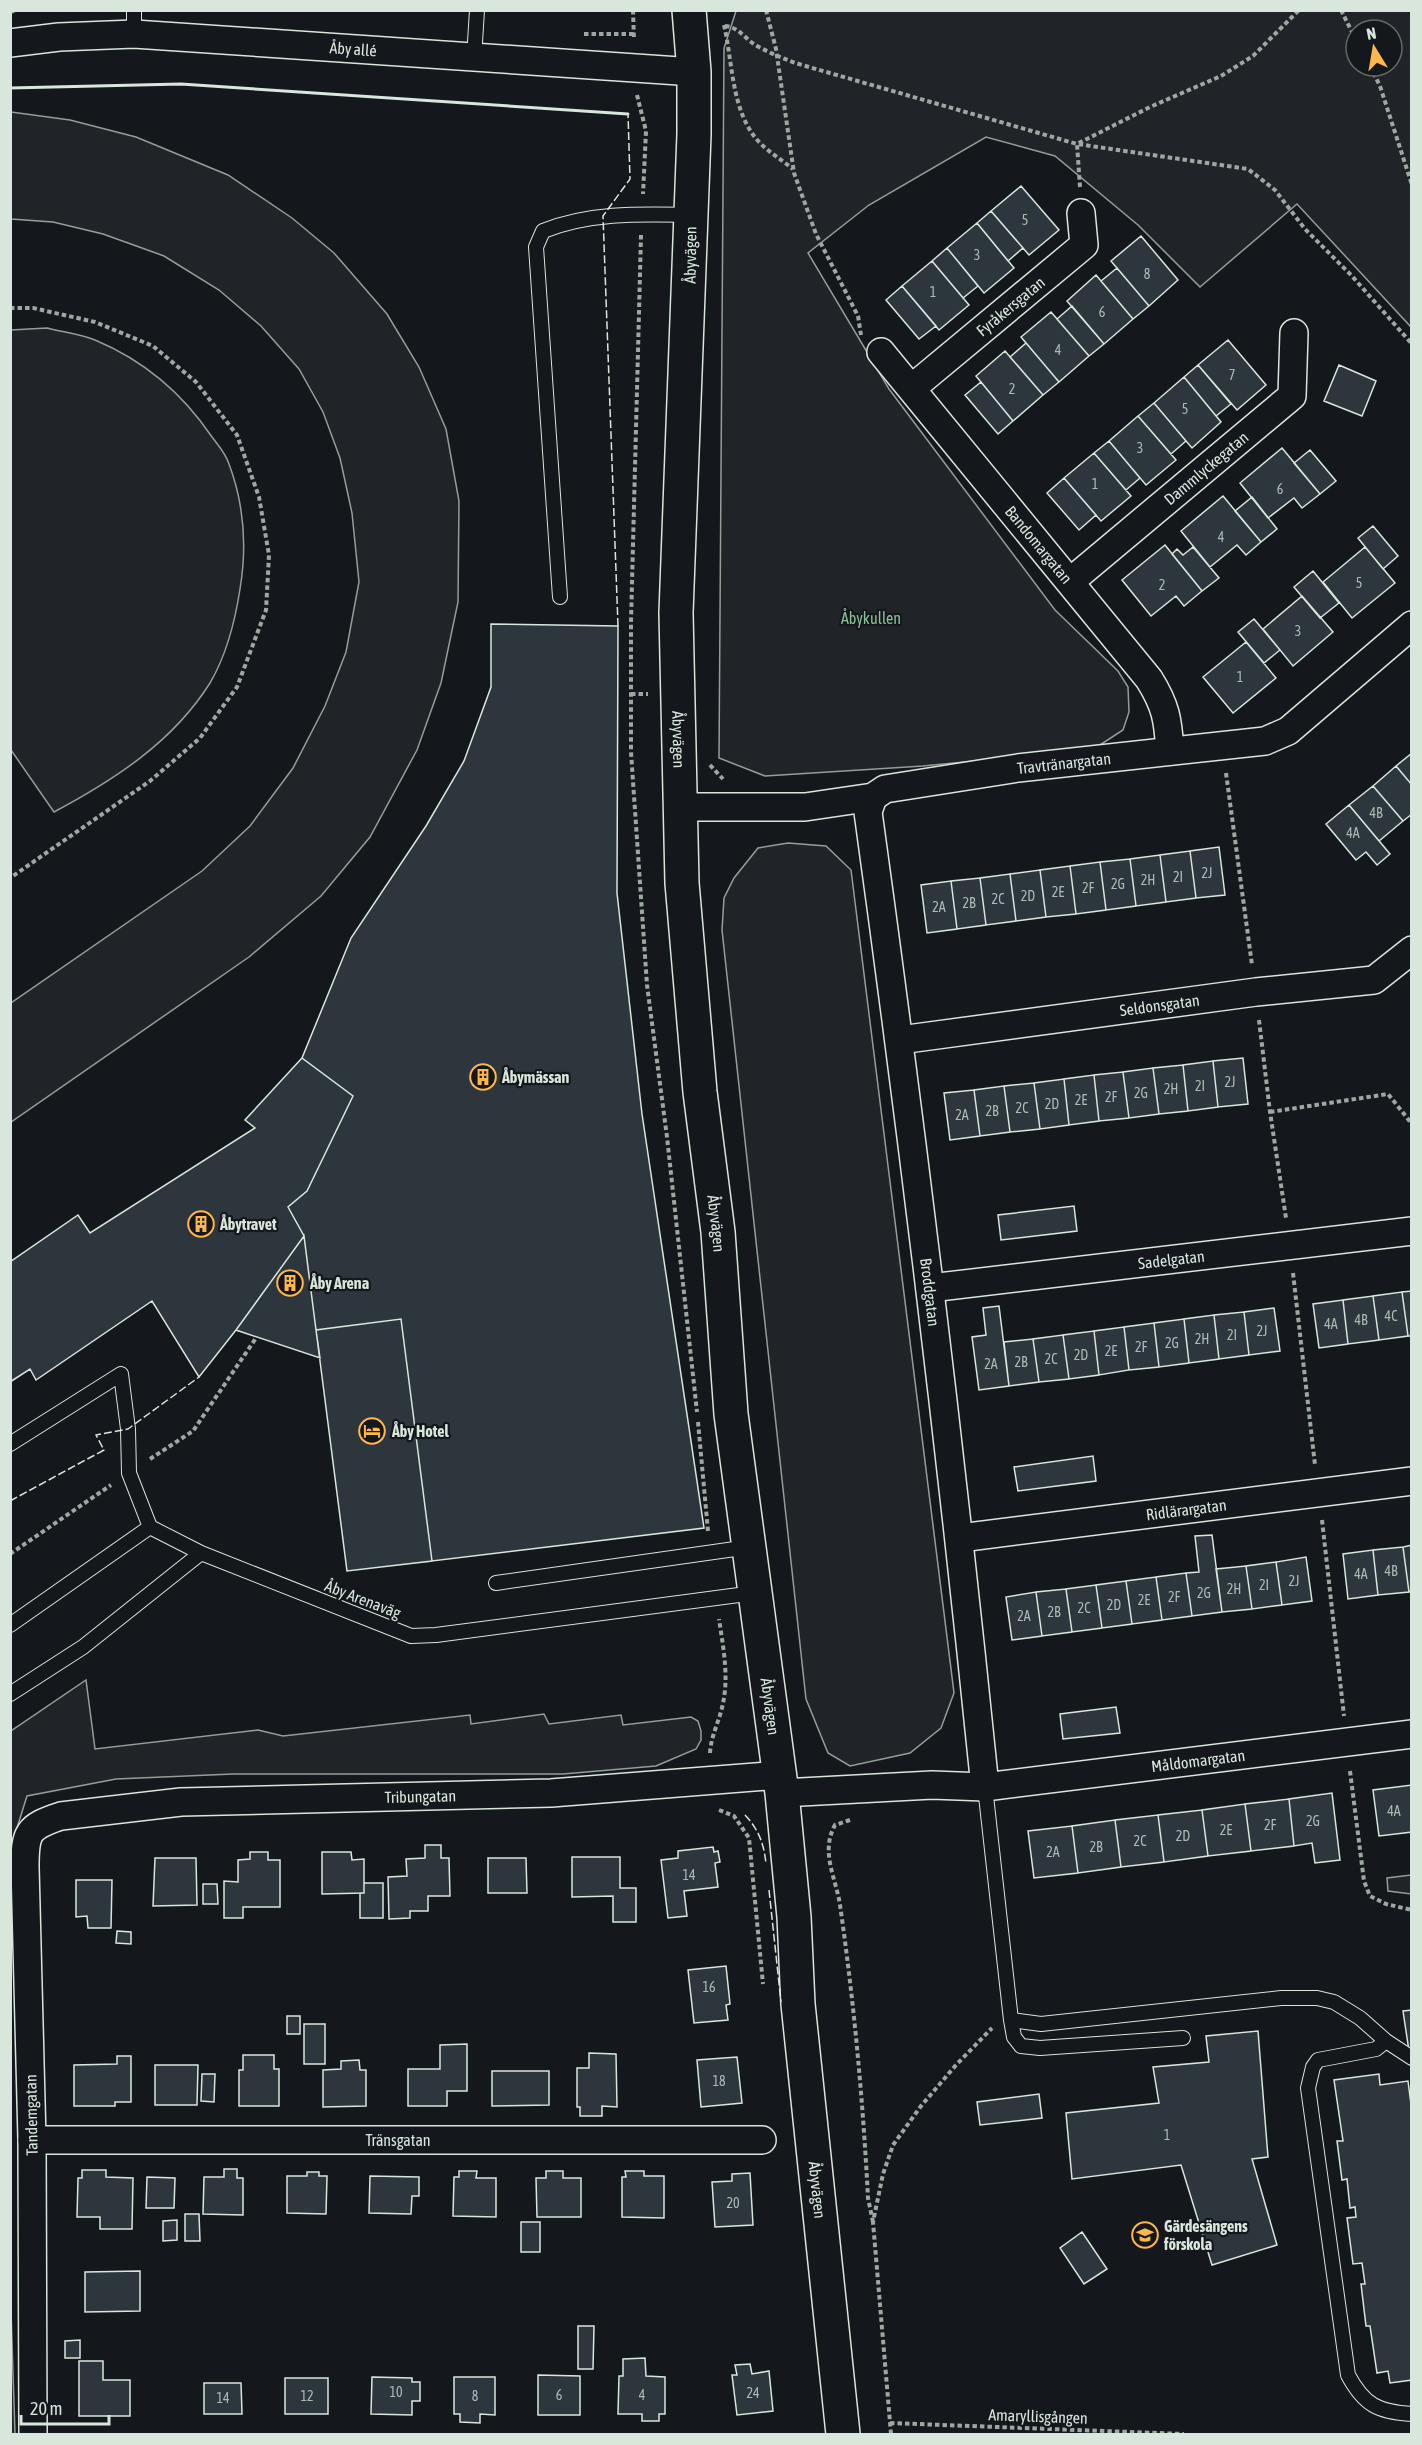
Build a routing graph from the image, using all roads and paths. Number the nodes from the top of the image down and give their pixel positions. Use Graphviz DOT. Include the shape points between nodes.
graph roads {
  1 [pos="18,10"];
  2 [pos="477,10"];
  3 [pos="689,10"];
  4 [pos="1299,10"];
  5 [pos="10,12"];
  6 [pos="721,18"];
  7 [pos="134,22"];
  8 [pos="725,26"];
  9 [pos="10,43"];
  10 [pos="474,58"];
  11 [pos="694,72"];
  12 [pos="1376,78"];
  13 [pos="1077,144"];
  14 [pos="794,170"];
  15 [pos="1412,185"];
  16 [pos="1081,213"];
  17 [pos="691,215"];
  18 [pos="10,308"];
  19 [pos="1294,333"];
  20 [pos="1412,344"];
  21 [pos="881,352"];
  22 [pos="912,388"];
  23 [pos="1071,581"];
  24 [pos="560,597"];
  25 [pos="1412,625"];
  26 [pos="678,693"];
  27 [pos="631,694"];
  28 [pos="1222,746"];
  29 [pos="1170,751"];
  30 [pos="707,757"];
  31 [pos="726,782"];
  32 [pos="873,797"];
  33 [pos="679,807"];
  34 [pos="10,878"];
  35 [pos="1412,950"];
  36 [pos="1256,992"];
  37 [pos="900,1040"];
  38 [pos="1270,1112"];
  39 [pos="1412,1124"];
  40 [pos="1412,1231"];
  41 [pos="1290,1246"];
  42 [pos="930,1288"];
  43 [pos="10,1444"];
  44 [pos="1412,1481"];
  45 [pos="1319,1493"];
  46 [pos="150,1527"];
  47 [pos="960,1538"];
  48 [pos="749,1547"];
  49 [pos="201,1553"];
  50 [pos="496,1583"];
  51 [pos="754,1593"];
  52 [pos="10,1626"];
  53 [pos="10,1694"];
  54 [pos="1412,1734"];
  55 [pos="1347,1743"];
  56 [pos="711,1781"];
  57 [pos="781,1784"];
  58 [pos="985,1787"];
  59 [pos="61,1816"];
  60 [pos="854,1820"];
  61 [pos="752,1874"];
  62 [pos="1412,1910"];
  63 [pos="1011,2020"];
  64 [pos="1183,2038"];
  65 [pos="1386,2041"];
  66 [pos="1412,2058"];
  67 [pos="32,2140"];
  68 [pos="762,2140"];
  69 [pos="873,2222"];
  70 [pos="1412,2414"];
  71 [pos="890,2423"];
  72 [pos="33,2434"];
  73 [pos="843,2434"];
  74 [pos="891,2434"];
  75 [pos="1184,2434"];
  1 -- 5 [label="path"];
  2 -- 10 [label="lane"];
  3 -- 11 [label="street, Åbyvägen"];
  4 -- 13 [label="path" via="1253,56 1221,76"];
  6 -- 8 [label="path"];
  7 -- 9 [label="street, Åby allé"];
  7 -- 10 [label="street, Åby allé"];
  8 -- 13 [label="path" via="736,29 777,57"];
  8 -- 14 [label="path" via="731,71 748,125 760,142"];
  10 -- 11 [label="street, Åby allé"];
  11 -- 17 [label="street, Åbyvägen"];
  12 -- 15 [label="path"];
  13 -- 16 [label="path"];
  13 -- 20 [label="path" via="1248,169 1275,190 1305,229"];
  16 -- 22 [label="street, Fyråkersgatan" via="1084,245"];
  17 -- 24 [label="lane" via="642,214 578,220 543,231 536,247"];
  17 -- 26 [label="street, Åbyvägen" via="676,613"];
  18 -- 34 [label="path" via="33,308 95,322 153,346 196,382 237,435 259,497 269,555 266,609 237,687 200,738 150,781"];
  19 -- 23 [label="street, Dammlyckegatan" via="1292,396"];
  21 -- 22 [label="street, Bandomargatan"];
  22 -- 23 [label="street, Bandomargatan"];
  23 -- 29 [label="street, Bandomargatan" via="1162,699"];
  25 -- 28 [label="street, Travtränargatan" via="1288,731 1265,741"];
  26 -- 27 [label="path"];
  26 -- 33 [label="street, Åbyvägen"];
  28 -- 29 [label="street, Travtränargatan"];
  28 -- 36 [label="path"];
  29 -- 32 [label="street, Travtränargatan" via="907,785 885,789"];
  30 -- 31 [label="path"];
  32 -- 33 [label="street, Travtränargatan" via="805,807"];
  32 -- 37 [label="street, Broddgatan" via="868,812"];
  33 -- 48 [label="street, Åbyvägen" via="700,1092 717,1232 731,1414"];
  35 -- 36 [label="street, Seldonsgatan" via="1374,980"];
  36 -- 37 [label="street, Seldonsgatan"];
  36 -- 38 [label="path"];
  37 -- 42 [label="street, Broddgatan"];
  38 -- 39 [label="path" via="1388,1094"];
  38 -- 41 [label="path"];
  40 -- 41 [label="street, Sadelgatan"];
  41 -- 42 [label="street, Sadelgatan"];
  41 -- 45 [label="path"];
  42 -- 47 [label="street, Broddgatan"];
  43 -- 46 [label="lane" via="121,1374 129,1473"];
  44 -- 45 [label="street, Ridlärargatan"];
  45 -- 47 [label="street, Ridlärargatan"];
  45 -- 55 [label="path"];
  46 -- 49 [label="lane, Åby Arenaväg"];
  46 -- 52 [label="lane"];
  47 -- 58 [label="street, Broddgatan"];
  48 -- 50 [label="lane"];
  48 -- 51 [label="street, Åbyvägen"];
  49 -- 51 [label="lane, Åby Arenaväg" via="411,1636"];
  49 -- 53 [label="lane" via="83,1647"];
  51 -- 57 [label="street, Åbyvägen"];
  54 -- 55 [label="street, Måldomargatan"];
  55 -- 58 [label="street, Måldomargatan"];
  55 -- 62 [label="path" via="1364,1881 1370,1896"];
  56 -- 57 [label="street, Tribungatan"];
  56 -- 59 [label="street, Tribungatan" via="552,1793 181,1802"];
  56 -- 61 [label="path" via="713,1809 734,1816 745,1830"];
  57 -- 58 [label="street, Måldomargatan"];
  57 -- 73 [label="street, Åbyvägen" via="798,2004"];
  58 -- 63 [label="lane"];
  59 -- 67 [label="street, Tandemgatan" via="45,1821 25,1841"];
  60 -- 69 [label="path" via="835,1825 828,1846 852,2001"];
  63 -- 64 [label="lane" via="1014,2037 1021,2046 1040,2048"];
  63 -- 65 [label="lane" via="1041,2024 1281,1998 1317,1998 1334,2002 1360,2018"];
  63 -- 69 [label="path" via="1002,2020 956,2065 893,2145"];
  65 -- 66 [label="lane"];
  65 -- 70 [label="lane" via="1376,2049 1318,2060 1308,2088 1348,2375 1358,2394 1372,2405 1387,2412"];
  67 -- 68 [label="street, Tränsgatan"];
  67 -- 72 [label="street, Tandemgatan"];
  69 -- 71 [label="path"];
  71 -- 74 [label="path"];
  71 -- 75 [label="path, Amaryllisgången"];
}
